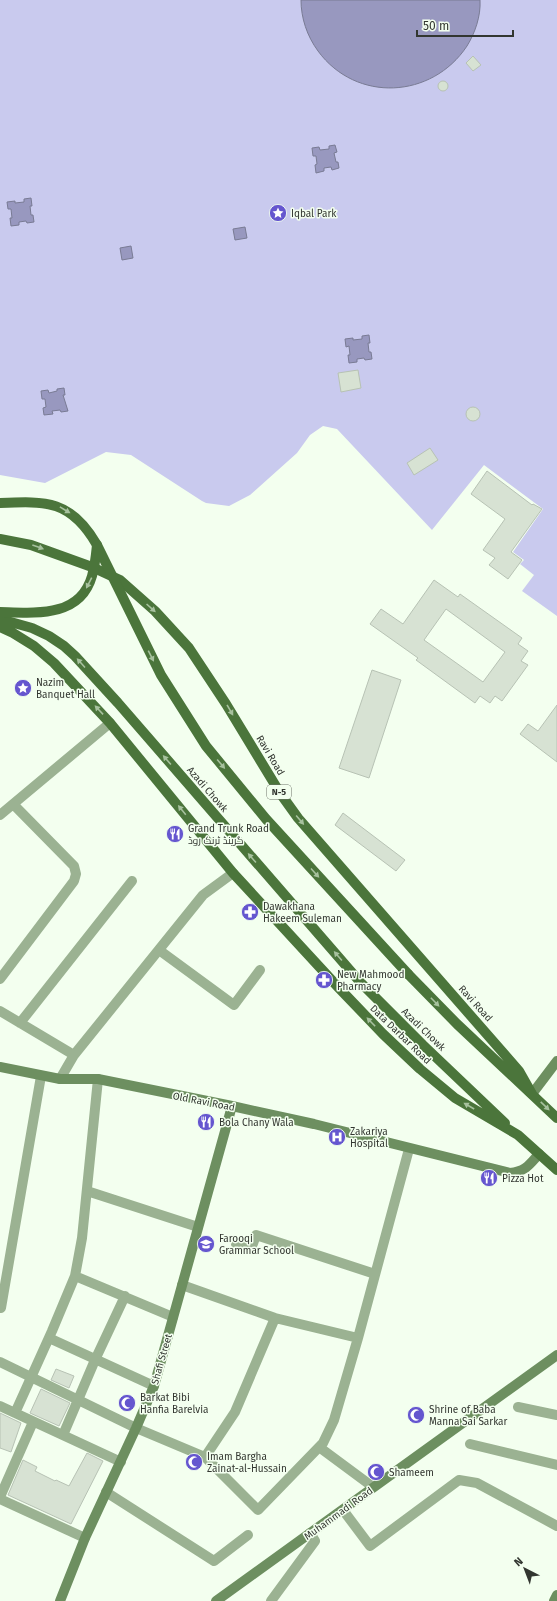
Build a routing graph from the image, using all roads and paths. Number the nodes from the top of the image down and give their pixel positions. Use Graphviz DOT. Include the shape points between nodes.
graph roads {
  1 [pos="0,503"];
  2 [pos="0,539"];
  3 [pos="97,545"];
  4 [pos="0,612"];
  5 [pos="0,618"];
  6 [pos="0,627"];
  7 [pos="110,723"];
  8 [pos="13,804"];
  9 [pos="0,815"];
  10 [pos="233,873"];
  11 [pos="132,881"];
  12 [pos="159,950"];
  13 [pos="260,970"];
  14 [pos="0,979"];
  15 [pos="0,1011"];
  16 [pos="20,1023"];
  17 [pos="74,1056"];
  18 [pos="557,1061"];
  19 [pos="0,1067"];
  20 [pos="41,1076"];
  21 [pos="60,1079"];
  22 [pos="98,1079"];
  23 [pos="532,1094"];
  24 [pos="232,1106"];
  25 [pos="557,1118"];
  26 [pos="518,1135"];
  27 [pos="408,1148"];
  28 [pos="540,1154"];
  29 [pos="557,1170"];
  30 [pos="87,1191"];
  31 [pos="198,1227"];
  32 [pos="236,1244"];
  33 [pos="375,1274"];
  34 [pos="75,1276"];
  35 [pos="182,1285"];
  36 [pos="124,1296"];
  37 [pos="1,1308"];
  38 [pos="173,1317"];
  39 [pos="276,1318"];
  40 [pos="49,1338"];
  41 [pos="358,1338"];
  42 [pos="557,1355"];
  43 [pos="95,1360"];
  44 [pos="0,1362"];
  45 [pos="32,1377"];
  46 [pos="154,1386"];
  47 [pos="78,1400"];
  48 [pos="0,1406"];
  49 [pos="518,1407"];
  50 [pos="15,1413"];
  51 [pos="557,1416"];
  52 [pos="33,1422"];
  53 [pos="136,1428"];
  54 [pos="63,1435"];
  55 [pos="470,1444"];
  56 [pos="319,1447"];
  57 [pos="205,1457"];
  58 [pos="121,1462"];
  59 [pos="557,1465"];
  60 [pos="374,1488"];
  61 [pos="106,1492"];
  62 [pos="0,1498"];
  63 [pos="343,1510"];
  64 [pos="557,1526"];
  65 [pos="310,1533"];
  66 [pos="248,1535"];
  67 [pos="85,1538"];
  68 [pos="557,1596"];
  69 [pos="60,1601"];
  70 [pos="216,1601"];
  71 [pos="271,1601"];
  72 [pos="554,1601"];
  1 -- 3 [label="main road, one-way" via="37,502 57,506 83,524"];
  2 -- 23 [label="main road, Ravi Road / N-5, one-way" via="31,545 92,567 120,580 156,611 189,648 298,818 520,1071"];
  3 -- 4 [label="main road, one-way, bridge" via="92,577 75,602 60,610 41,614"];
  3 -- 23 [label="main road, one-way, bridge" via="160,675 206,746 266,819 408,974 456,1024"];
  26 -- 5 [label="main road, Azadi Chowk, one-way" via="361,983 75,656 49,636"];
  7 -- 6 [label="main road, one-way" via="54,663 34,646"];
  7 -- 8 [label="street"];
  10 -- 7 [label="main road, one-way"];
  8 -- 9 [label="street"];
  8 -- 14 [label="street" via="74,866 76,874 74,881"];
  10 -- 12 [label="street" via="203,894"];
  26 -- 10 [label="main road, Data Darbar Road, one-way" via="455,1098 420,1069 338,988"];
  11 -- 16 [label="street"];
  12 -- 13 [label="street" via="234,1005"];
  12 -- 17 [label="street"];
  15 -- 16 [label="street"];
  16 -- 17 [label="street"];
  17 -- 21 [label="street"];
  18 -- 23 [label="street"];
  19 -- 20 [label="street, Old Ravi Road"];
  20 -- 21 [label="street, Old Ravi Road"];
  20 -- 37 [label="street"];
  21 -- 22 [label="street, Old Ravi Road"];
  22 -- 24 [label="street, Old Ravi Road"];
  22 -- 30 [label="street"];
  23 -- 25 [label="main road, N-5, one-way"];
  24 -- 27 [label="street, Old Ravi Road"];
  24 -- 31 [label="street, Shafi Street"];
  26 -- 28 [label="main road, Data Darbar Road"];
  27 -- 28 [label="street, Old Ravi Road" via="510,1172 526,1168"];
  27 -- 33 [label="street"];
  28 -- 29 [label="main road, Data Darbar Road"];
  30 -- 31 [label="street"];
  30 -- 34 [label="street"];
  31 -- 35 [label="street, Shafi Street"];
  32 -- 33 [label="street" via="251,1249 256,1235"];
  33 -- 41 [label="street"];
  34 -- 36 [label="street"];
  34 -- 40 [label="street"];
  35 -- 38 [label="street, Shafi Street"];
  35 -- 39 [label="street"];
  36 -- 38 [label="street"];
  36 -- 43 [label="street"];
  38 -- 46 [label="street, Shafi Street"];
  39 -- 41 [label="street"];
  39 -- 57 [label="street" via="235,1412"];
  40 -- 43 [label="street"];
  40 -- 45 [label="street"];
  41 -- 56 [label="street" via="334,1420"];
  42 -- 60 [label="street, Muhammadi Road"];
  43 -- 46 [label="street"];
  43 -- 47 [label="street"];
  44 -- 45 [label="street"];
  45 -- 47 [label="street"];
  45 -- 50 [label="street"];
  46 -- 53 [label="street, Shafi Street"];
  47 -- 53 [label="street"];
  47 -- 54 [label="street"];
  48 -- 50 [label="street"];
  49 -- 51 [label="street"];
  50 -- 52 [label="street"];
  52 -- 54 [label="street"];
  52 -- 62 [label="street"];
  53 -- 57 [label="street"];
  53 -- 58 [label="street, Shafi Street"];
  54 -- 58 [label="street"];
  55 -- 59 [label="street"];
  56 -- 57 [label="street" via="258,1510"];
  56 -- 60 [label="street"];
  58 -- 61 [label="street, Shafi Street"];
  60 -- 63 [label="street, Muhammadi Road"];
  61 -- 66 [label="street" via="214,1562"];
  61 -- 67 [label="street, Shafi Street"];
  62 -- 67 [label="street"];
  63 -- 64 [label="street" via="370,1546 459,1480 477,1483"];
  63 -- 65 [label="street, Muhammadi Road"];
  65 -- 70 [label="street, Muhammadi Road"];
  65 -- 71 [label="street" via="315,1541"];
  67 -- 69 [label="street, Shafi Street"];
  68 -- 72 [label="street"];
}
